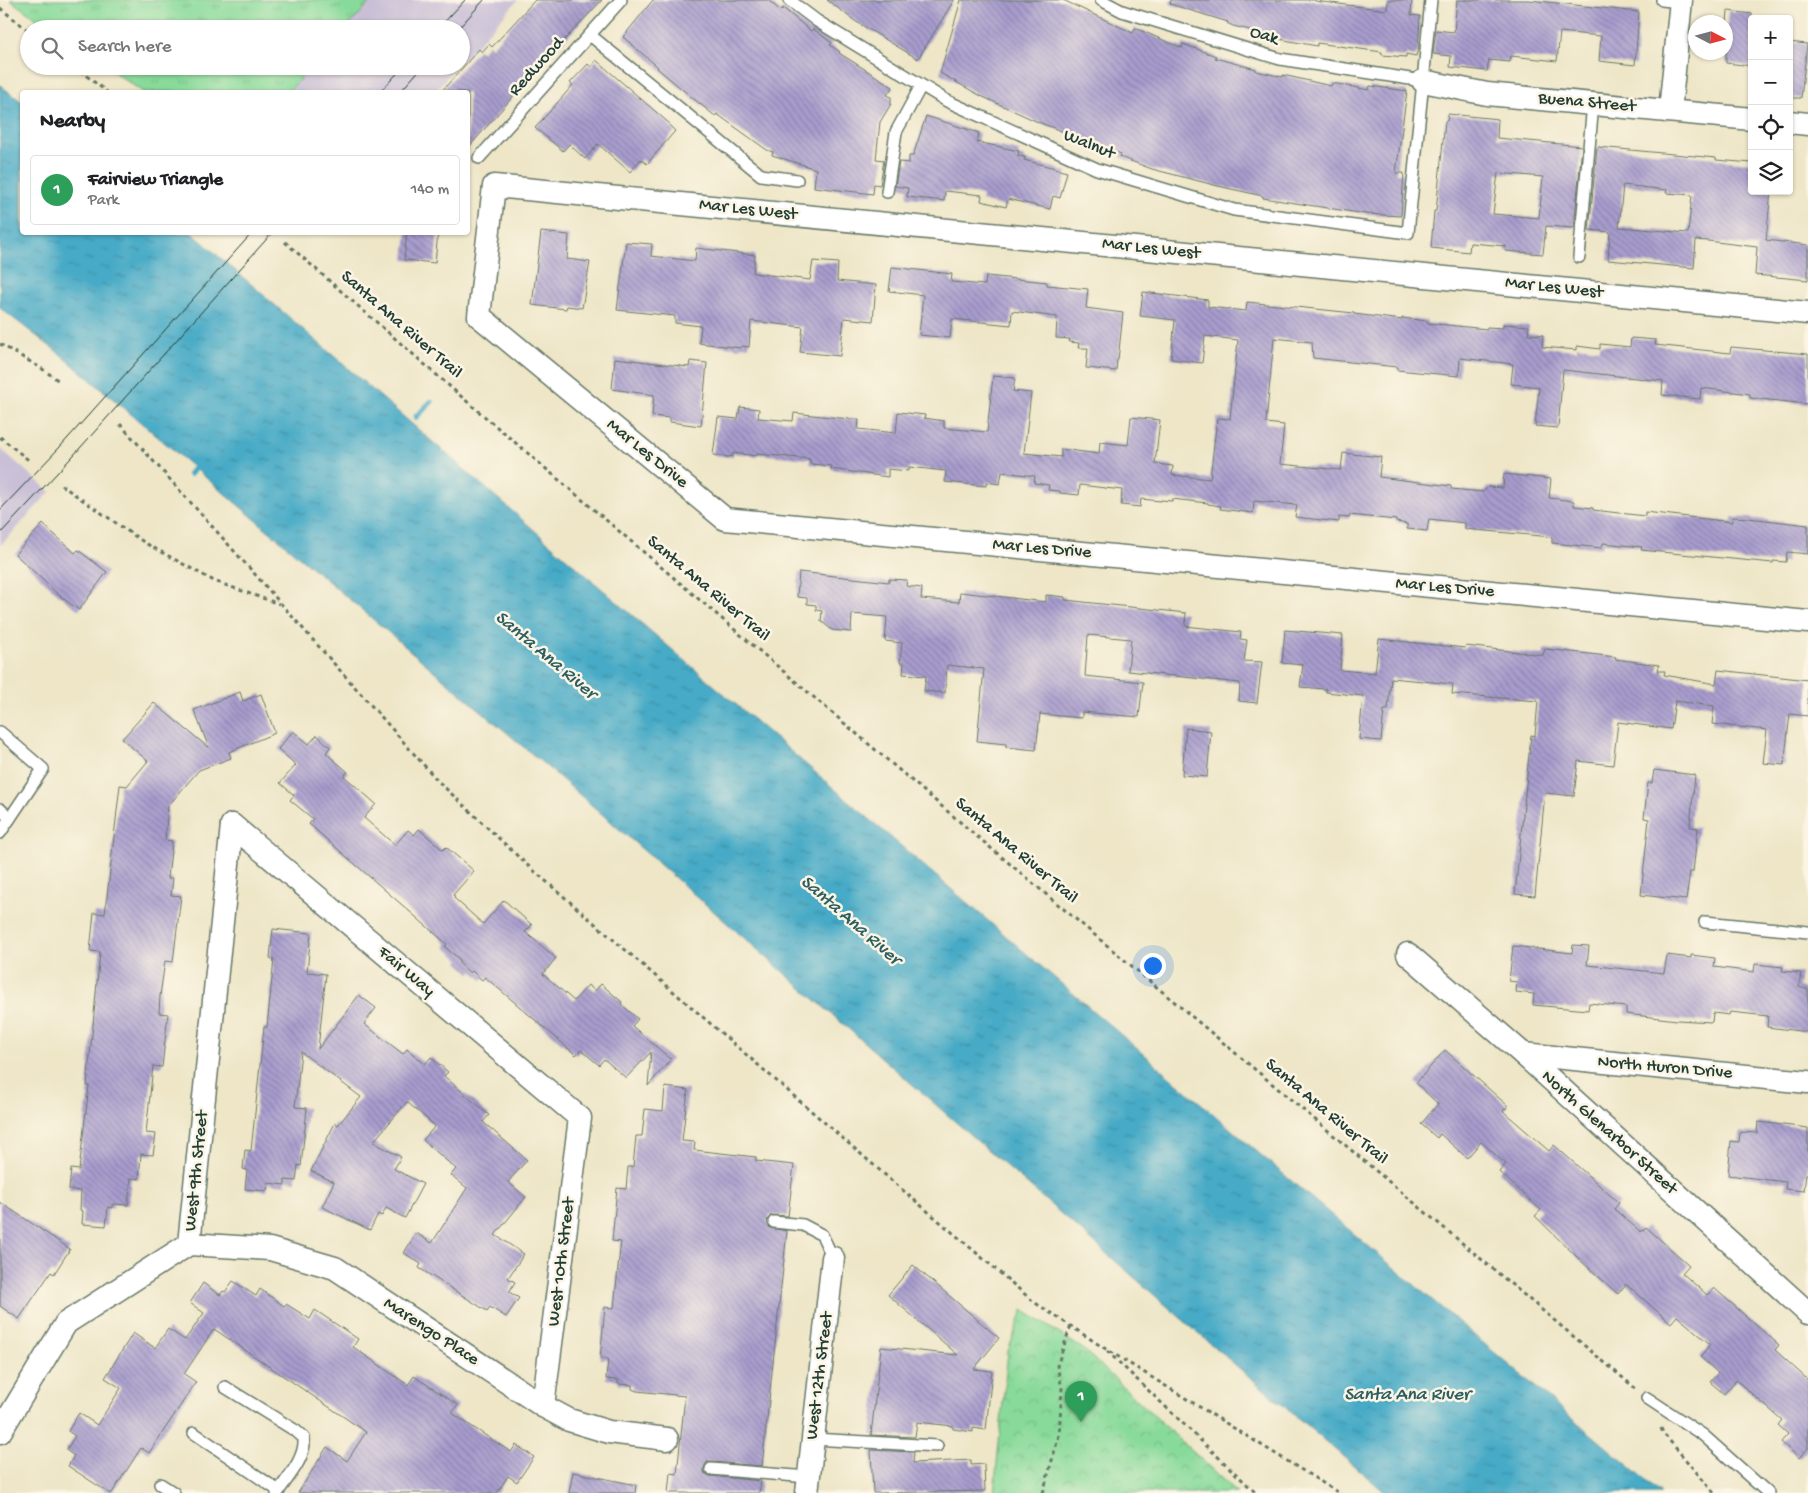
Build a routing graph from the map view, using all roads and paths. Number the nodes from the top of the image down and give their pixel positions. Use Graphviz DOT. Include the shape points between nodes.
graph roads {
  1 [pos="622,0"];
  2 [pos="789,0"];
  3 [pos="1101,0"];
  4 [pos="1431,0"];
  5 [pos="1674,1"];
  6 [pos="0,8"];
  7 [pos="20,24"];
  8 [pos="590,35"];
  9 [pos="85,75"];
  10 [pos="1423,81"];
  11 [pos="921,86"];
  12 [pos="104,90"];
  13 [pos="1593,104"];
  14 [pos="1670,111"];
  15 [pos="1748,119"];
  16 [pos="1793,122"];
  17 [pos="1808,124"];
  18 [pos="479,158"];
  19 [pos="797,180"];
  20 [pos="494,186"];
  21 [pos="887,192"];
  22 [pos="285,242"];
  23 [pos="1579,257"];
  24 [pos="1808,313"];
  25 [pos="0,344"];
  26 [pos="60,381"];
  27 [pos="120,424"];
  28 [pos="0,436"];
  29 [pos="30,462"];
  30 [pos="61,485"];
  31 [pos="281,604"];
  32 [pos="1808,622"];
  33 [pos="0,732"];
  34 [pos="0,809"];
  35 [pos="10,818"];
  36 [pos="232,825"];
  37 [pos="0,833"];
  38 [pos="1705,922"];
  39 [pos="1808,932"];
  40 [pos="1408,954"];
  41 [pos="1523,1054"];
  42 [pos="1808,1082"];
  43 [pos="580,1118"];
  44 [pos="774,1222"];
  45 [pos="190,1244"];
  46 [pos="834,1258"];
  47 [pos="1808,1313"];
  48 [pos="1071,1325"];
  49 [pos="1101,1346"];
  50 [pos="225,1387"];
  51 [pos="1646,1398"];
  52 [pos="543,1406"];
  53 [pos="0,1432"];
  54 [pos="194,1433"];
  55 [pos="667,1439"];
  56 [pos="813,1439"];
  57 [pos="937,1446"];
  58 [pos="711,1469"];
  59 [pos="160,1484"];
  60 [pos="807,1485"];
  61 [pos="278,1492"];
  62 [pos="174,1493"];
  63 [pos="1043,1493"];
  64 [pos="1256,1493"];
  65 [pos="1340,1493"];
  66 [pos="1714,1493"];
  67 [pos="1768,1493"];
  1 -- 8 [label="lane, Redwood"];
  2 -- 11 [label="lane, Walnut"];
  3 -- 10 [label="lane, Oak" via="1122,11 1280,60"];
  4 -- 10 [label="lane"];
  5 -- 14 [label="street"];
  6 -- 7 [label="path"];
  8 -- 18 [label="lane, Redwood"];
  8 -- 19 [label="lane" via="761,175"];
  9 -- 12 [label="path"];
  10 -- 11 [label="lane, Walnut" via="1408,233 1234,210 1097,169"];
  10 -- 13 [label="street, Buena Street" via="1487,94"];
  11 -- 21 [label="lane" via="896,132"];
  13 -- 14 [label="street, Buena Street"];
  13 -- 23 [label="lane"];
  14 -- 15 [label="street, Buena Street"];
  16 -- 17 [label="street"];
  20 -- 24 [label="street, Mar Les West"];
  20 -- 32 [label="street, Mar Les Drive" via="479,316 725,519"];
  22 -- 51 [label="path, Santa Ana River Trail" via="958,820"];
  25 -- 26 [label="path"];
  27 -- 31 [label="path"];
  28 -- 29 [label="path"];
  30 -- 31 [label="path" via="145,543 214,581"];
  31 -- 48 [label="path" via="439,782 525,862 1034,1302"];
  33 -- 35 [label="lane" via="43,769"];
  34 -- 35 [label="lane"];
  35 -- 37 [label="lane"];
  36 -- 43 [label="street, Fair Way"];
  36 -- 45 [label="street, West 9th Street"];
  38 -- 39 [label="lane"];
  40 -- 41 [label="street, North Glenarbor Street"];
  41 -- 42 [label="street, North Huron Drive"];
  41 -- 47 [label="street, North Glenarbor Street"];
  43 -- 52 [label="street, West 10th Street"];
  44 -- 46 [label="lane" via="803,1225 822,1235"];
  45 -- 52 [label="street, Marengo Place" via="270,1248 335,1268"];
  45 -- 53 [label="street, West 9th Street" via="66,1323"];
  46 -- 56 [label="street, West 12th Street"];
  48 -- 49 [label="path"];
  48 -- 63 [label="path" via="1057,1366 1062,1388 1059,1435"];
  49 -- 64 [label="path"];
  49 -- 65 [label="path"];
  50 -- 61 [label="lane" via="304,1438 302,1455"];
  51 -- 66 [label="path, Santa Ana River Trail" via="1663,1433"];
  51 -- 67 [label="lane" via="1703,1435"];
  52 -- 55 [label="street, Marengo Place" via="569,1420 603,1430"];
  54 -- 61 [label="lane"];
  56 -- 57 [label="lane"];
  56 -- 60 [label="street, West 12th Street"];
  58 -- 60 [label="lane"];
  59 -- 62 [label="lane"];
}
